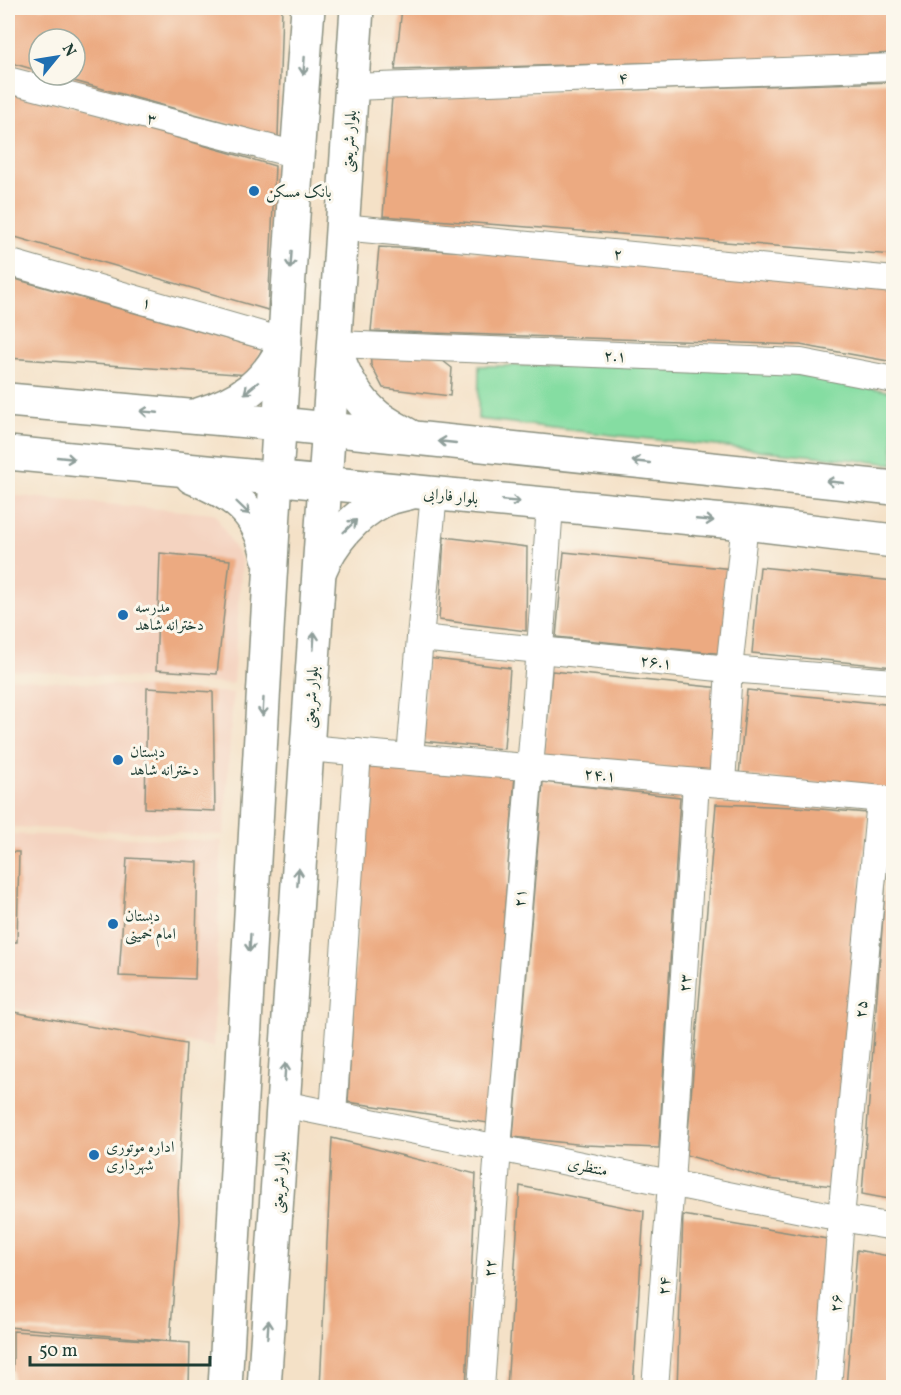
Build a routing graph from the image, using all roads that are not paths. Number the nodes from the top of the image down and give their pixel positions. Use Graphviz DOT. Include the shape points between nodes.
graph roads {
  1 [pos="309,8"];
  2 [pos="357,8"];
  3 [pos="894,67"];
  4 [pos="8,80"];
  5 [pos="352,87"];
  6 [pos="297,155"];
  7 [pos="342,226"];
  8 [pos="8,262"];
  9 [pos="894,280"];
  10 [pos="285,342"];
  11 [pos="334,344"];
  12 [pos="894,380"];
  13 [pos="8,400"];
  14 [pos="193,416"];
  15 [pos="280,424"];
  16 [pos="329,429"];
  17 [pos="415,439"];
  18 [pos="8,453"];
  19 [pos="174,469"];
  20 [pos="276,479"];
  21 [pos="324,483"];
  22 [pos="894,488"];
  23 [pos="425,493"];
  24 [pos="550,505"];
  25 [pos="744,524"];
  26 [pos="894,541"];
  27 [pos="271,573"];
  28 [pos="318,574"];
  29 [pos="420,638"];
  30 [pos="540,649"];
  31 [pos="729,669"];
  32 [pos="894,682"];
  33 [pos="307,748"];
  34 [pos="358,752"];
  35 [pos="410,757"];
  36 [pos="530,768"];
  37 [pos="696,782"];
  38 [pos="722,784"];
  39 [pos="887,800"];
  40 [pos="283,1104"];
  41 [pos="333,1114"];
  42 [pos="498,1148"];
  43 [pos="671,1184"];
  44 [pos="841,1218"];
  45 [pos="894,1227"];
  46 [pos="225,1382"];
  47 [pos="264,1382"];
  48 [pos="481,1388"];
  49 [pos="655,1388"];
  50 [pos="828,1388"];
  1 -- 6 [label="main road, one-way"];
  2 -- 5 [label="main road, بلوار شریعتی"];
  3 -- 5 [label="street, ۴"];
  4 -- 6 [label="street, ۳"];
  5 -- 7 [label="main road, بلوار شریعتی"];
  6 -- 10 [label="main road, one-way"];
  7 -- 9 [label="street, ۲"];
  7 -- 11 [label="main road, بلوار شریعتی"];
  8 -- 10 [label="street, ۱"];
  10 -- 14 [label="main road, one-way" via="270,370 253,387 233,402"];
  10 -- 15 [label="main road"];
  11 -- 12 [label="street, ۲.۱" via="801,362"];
  11 -- 16 [label="main road, بلوار شریعتی"];
  11 -- 17 [label="main road" via="339,364 368,408"];
  14 -- 13 [label="main road, one-way"];
  14 -- 15 [label="main road"];
  15 -- 16 [label="main road"];
  15 -- 20 [label="main road"];
  16 -- 17 [label="main road"];
  16 -- 21 [label="main road, بلوار شریعتی"];
  22 -- 17 [label="main road, one-way"];
  18 -- 19 [label="main road, بلوار فارابی, one-way"];
  19 -- 20 [label="main road, بلوار فارابی"];
  19 -- 27 [label="main road, one-way" via="240,504 264,540"];
  20 -- 21 [label="main road, بلوار فارابی"];
  20 -- 27 [label="main road"];
  21 -- 23 [label="main road, بلوار فارابی"];
  21 -- 28 [label="main road, بلوار شریعتی"];
  23 -- 24 [label="main road, بلوار فارابی, one-way"];
  28 -- 23 [label="main road, one-way" via="342,532 369,509 383,501"];
  23 -- 29 [label="street"];
  24 -- 25 [label="main road, بلوار فارابی, one-way"];
  24 -- 30 [label="street, ۲۱"];
  25 -- 26 [label="main road, بلوار فارابی"];
  25 -- 31 [label="street"];
  27 -- 28 [label="main road" via="284,541 293,537 304,538 311,546"];
  27 -- 46 [label="main road, one-way"];
  33 -- 28 [label="main road, بلوار شریعتی, one-way"];
  29 -- 30 [label="street, ۲۶.۱"];
  29 -- 35 [label="street"];
  30 -- 31 [label="street, ۲۶.۱"];
  30 -- 36 [label="street, ۲۱"];
  31 -- 32 [label="street, ۲۶.۱"];
  31 -- 38 [label="street"];
  33 -- 34 [label="street, ۲۴.۱"];
  40 -- 33 [label="main road, بلوار شریعتی, one-way"];
  34 -- 35 [label="street, ۲۴.۱"];
  34 -- 41 [label="street"];
  35 -- 36 [label="street, ۲۴.۱"];
  36 -- 37 [label="street, ۲۴.۱"];
  36 -- 42 [label="street, ۲۱"];
  37 -- 38 [label="street, ۲۴.۱"];
  37 -- 43 [label="street, ۲۳"];
  38 -- 39 [label="street, ۲۴.۱"];
  39 -- 44 [label="street, ۲۵"];
  40 -- 41 [label="street, منتظری"];
  47 -- 40 [label="main road, بلوار شریعتی, one-way"];
  41 -- 42 [label="street, منتظری"];
  42 -- 43 [label="street, منتظری"];
  42 -- 48 [label="street, ۲۲"];
  43 -- 44 [label="street, منتظری"];
  43 -- 49 [label="street, ۲۴"];
  44 -- 45 [label="street, منتظری"];
  44 -- 50 [label="street, ۲۶"];
  46 -- 47 [label="main road"];
}
